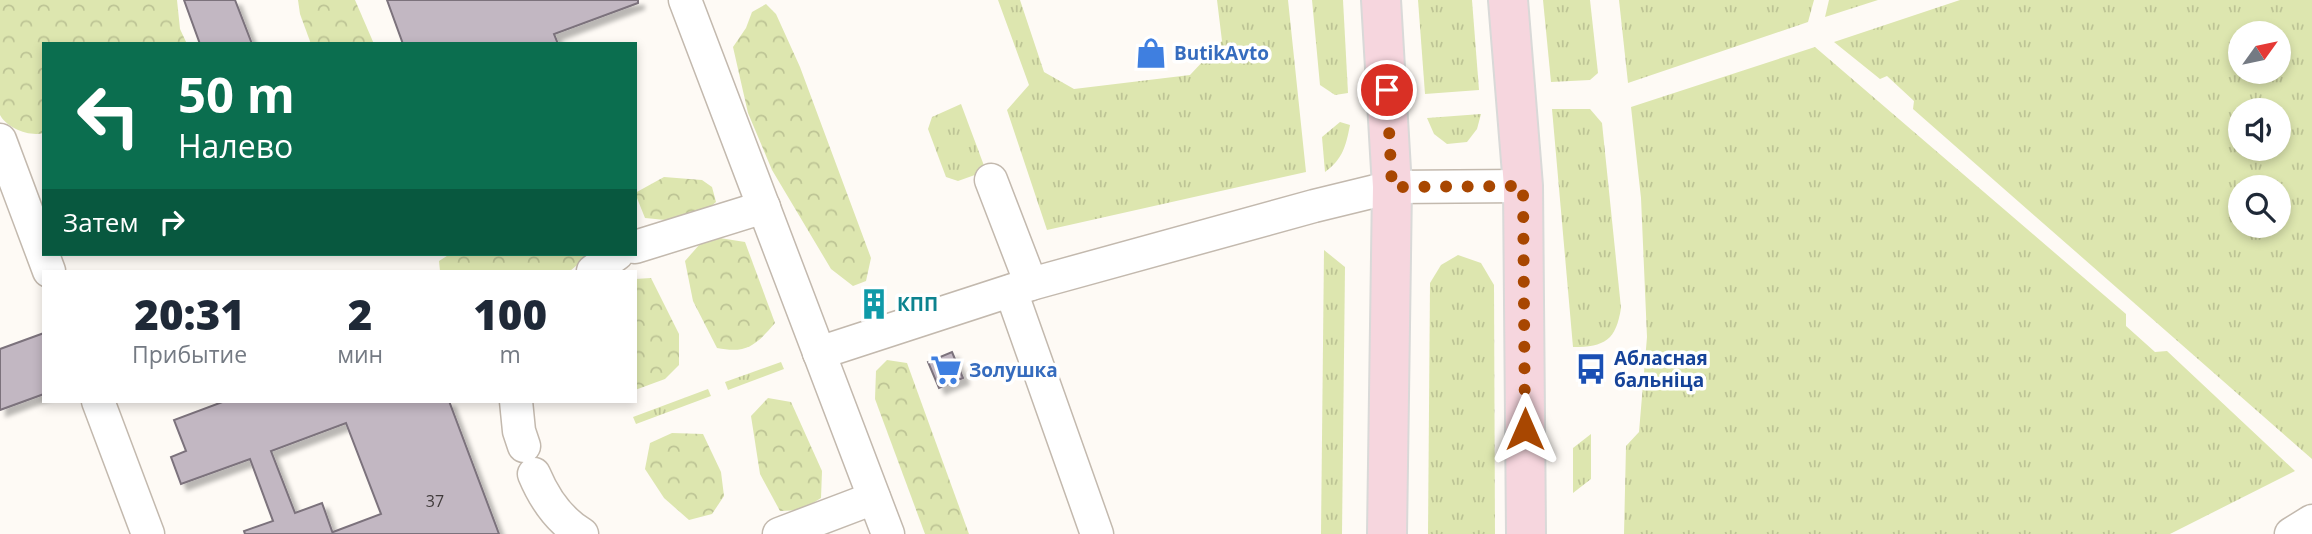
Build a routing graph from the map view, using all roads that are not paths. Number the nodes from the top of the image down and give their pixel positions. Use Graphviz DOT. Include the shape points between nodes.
graph roads {
  1 [pos="685,0"];
  2 [pos="1381,0"];
  3 [pos="1508,0"];
  4 [pos="0,140"];
  5 [pos="991,180"];
  6 [pos="1523,186"];
  7 [pos="1392,187"];
  8 [pos="764,207"];
  9 [pos="637,246"];
  10 [pos="42,250"];
  11 [pos="614,256"];
  12 [pos="594,270"];
  13 [pos="1021,288"];
  14 [pos="819,353"];
  15 [pos="99,403"];
  16 [pos="516,403"];
  17 [pos="874,498"];
  18 [pos="2312,521"];
  19 [pos="148,534"];
  20 [pos="582,534"];
  21 [pos="779,534"];
  22 [pos="888,534"];
  23 [pos="1097,534"];
  24 [pos="1387,534"];
  25 [pos="1526,534"];
  26 [pos="2291,534"];
  1 -- 8 [label="street"];
  2 -- 7 [label="main road"];
  3 -- 6 [label="main road"];
  4 -- 10 [label="street"];
  5 -- 13 [label="street"];
  6 -- 7 [label="street"];
  6 -- 25 [label="main road"];
  7 -- 13 [label="street"];
  7 -- 24 [label="main road"];
  8 -- 9 [label="street"];
  8 -- 14 [label="street"];
  11 -- 12 [label="street"];
  13 -- 14 [label="street"];
  13 -- 23 [label="street"];
  14 -- 17 [label="street"];
  15 -- 19 [label="street"];
  16 -- 20 [label="street" via="519,431 540,488 566,525"];
  17 -- 21 [label="street"];
  17 -- 22 [label="street"];
  18 -- 26 [label="street"];
}
